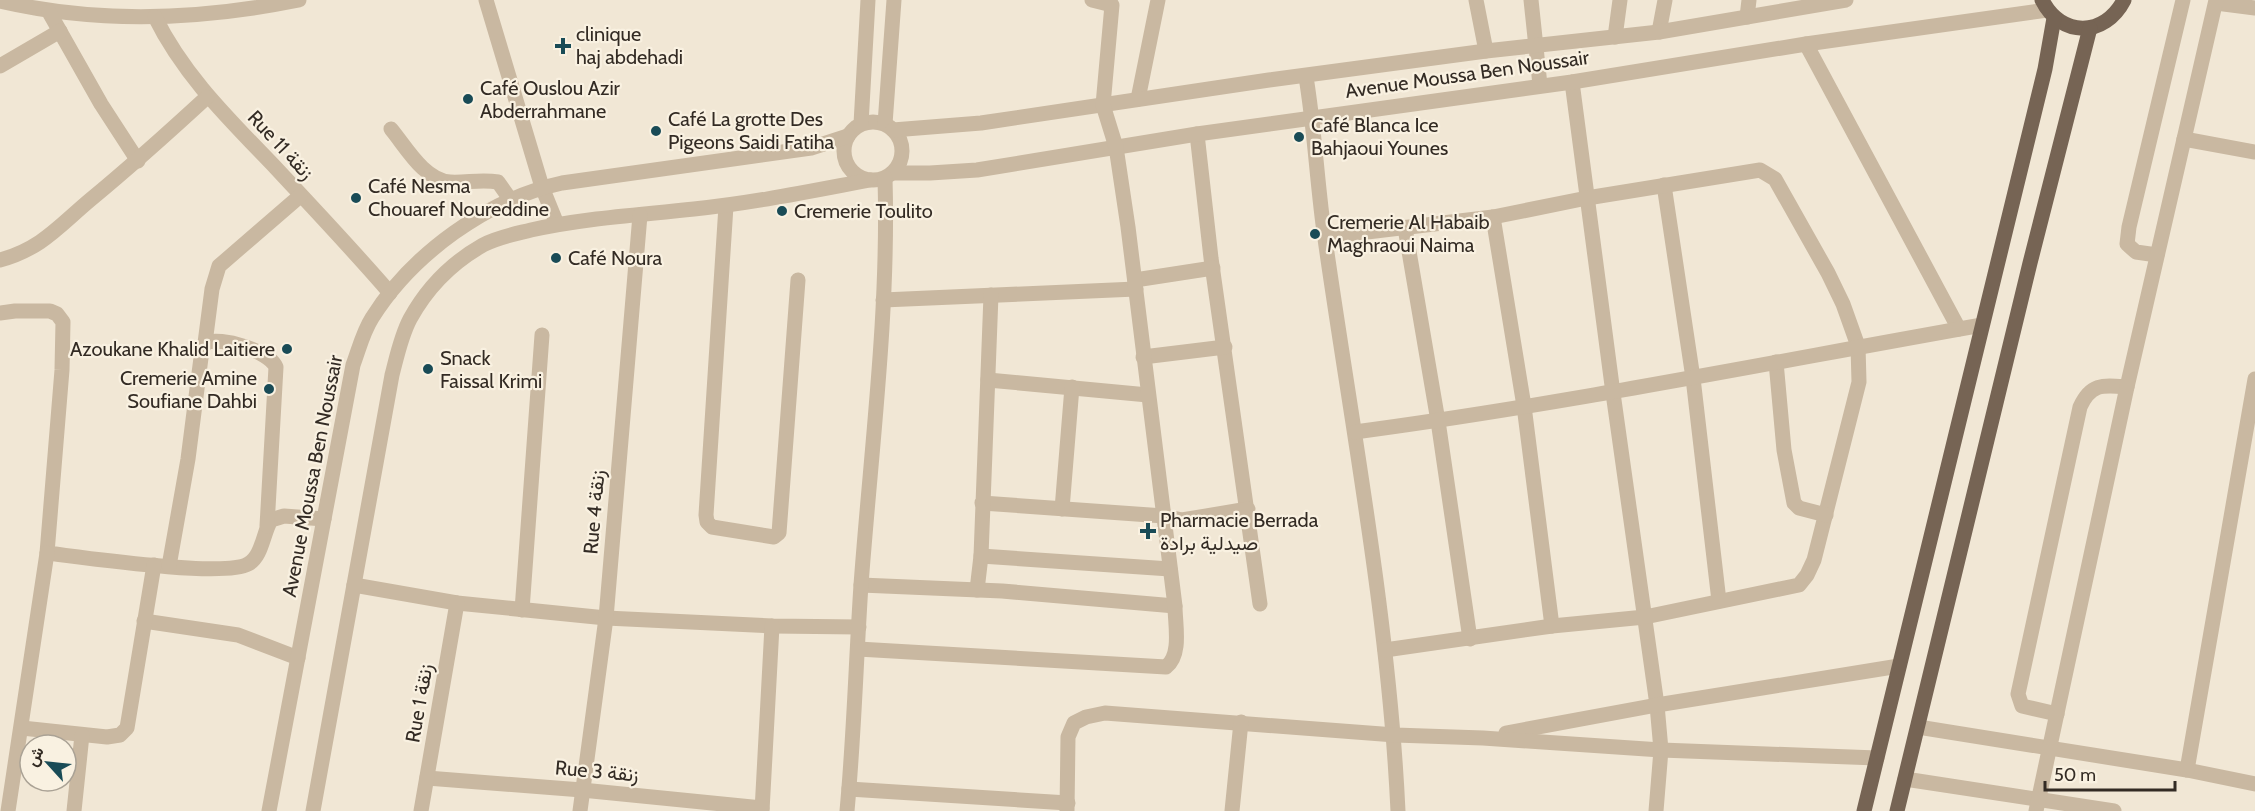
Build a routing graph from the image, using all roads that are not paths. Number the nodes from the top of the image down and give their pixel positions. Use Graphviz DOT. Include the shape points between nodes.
graph roads {
  1 [pos="241,0"];
  2 [pos="299,0"];
  3 [pos="486,0"];
  4 [pos="868,0"];
  5 [pos="894,0"];
  6 [pos="1092,0"];
  7 [pos="1158,0"];
  8 [pos="1476,0"];
  9 [pos="1531,0"];
  10 [pos="1620,0"];
  11 [pos="1665,0"];
  12 [pos="1749,0"];
  13 [pos="1846,0"];
  14 [pos="2124,0"];
  15 [pos="2183,0"];
  16 [pos="0,1"];
  17 [pos="2216,1"];
  18 [pos="1112,3"];
  19 [pos="2255,8"];
  20 [pos="2047,9"];
  21 [pos="49,12"];
  22 [pos="226,13"];
  23 [pos="155,17"];
  24 [pos="1747,17"];
  25 [pos="2090,28"];
  26 [pos="60,31"];
  27 [pos="1659,32"];
  28 [pos="1615,37"];
  29 [pos="1806,44"];
  30 [pos="1536,45"];
  31 [pos="1486,51"];
  32 [pos="0,66"];
  33 [pos="1306,77"];
  34 [pos="1572,82"];
  35 [pos="1540,85"];
  36 [pos="207,97"];
  37 [pos="1138,99"];
  38 [pos="1103,105"];
  39 [pos="1312,117"];
  40 [pos="861,124"];
  41 [pos="889,127"];
  42 [pos="391,129"];
  43 [pos="1197,134"];
  44 [pos="848,136"];
  45 [pos="2184,139"];
  46 [pos="1116,147"];
  47 [pos="2255,152"];
  48 [pos="138,161"];
  49 [pos="882,177"];
  50 [pos="1664,185"];
  51 [pos="542,187"];
  52 [pos="300,196"];
  53 [pos="1587,198"];
  54 [pos="510,199"];
  55 [pos="726,206"];
  56 [pos="640,215"];
  57 [pos="1493,217"];
  58 [pos="557,224"];
  59 [pos="1405,228"];
  60 [pos="1324,237"];
  61 [pos="2157,255"];
  62 [pos="0,260"];
  63 [pos="1213,268"];
  64 [pos="798,280"];
  65 [pos="1135,284"];
  66 [pos="390,293"];
  67 [pos="991,295"];
  68 [pos="883,300"];
  69 [pos="0,313"];
  70 [pos="1982,325"];
  71 [pos="1959,329"];
  72 [pos="542,335"];
  73 [pos="205,343"];
  74 [pos="1858,346"];
  75 [pos="1226,347"];
  76 [pos="1143,357"];
  77 [pos="1776,362"];
  78 [pos="1693,378"];
  79 [pos="2255,379"];
  80 [pos="988,380"];
  81 [pos="1072,387"];
  82 [pos="2127,387"];
  83 [pos="1612,393"];
  84 [pos="1148,395"];
  85 [pos="1524,406"];
  86 [pos="1438,421"];
  87 [pos="1355,432"];
  88 [pos="982,503"];
  89 [pos="1062,509"];
  90 [pos="1248,509"];
  91 [pos="1826,515"];
  92 [pos="1164,516"];
  93 [pos="324,519"];
  94 [pos="267,526"];
  95 [pos="47,553"];
  96 [pos="981,556"];
  97 [pos="153,565"];
  98 [pos="170,566"];
  99 [pos="1170,569"];
  100 [pos="354,585"];
  101 [pos="861,585"];
  102 [pos="977,590"];
  103 [pos="1719,602"];
  104 [pos="457,603"];
  105 [pos="1260,604"];
  106 [pos="1175,606"];
  107 [pos="522,610"];
  108 [pos="1645,617"];
  109 [pos="606,618"];
  110 [pos="144,621"];
  111 [pos="772,626"];
  112 [pos="1552,626"];
  113 [pos="860,627"];
  114 [pos="1470,639"];
  115 [pos="858,648"];
  116 [pos="1385,650"];
  117 [pos="298,658"];
  118 [pos="1899,666"];
  119 [pos="1657,705"];
  120 [pos="2057,714"];
  121 [pos="1241,722"];
  122 [pos="1918,727"];
  123 [pos="22,728"];
  124 [pos="82,735"];
  125 [pos="1395,735"];
  126 [pos="1483,738"];
  127 [pos="2050,747"];
  128 [pos="1661,750"];
  129 [pos="1876,758"];
  130 [pos="2187,770"];
  131 [pos="427,778"];
  132 [pos="1905,779"];
  133 [pos="2255,784"];
  134 [pos="849,789"];
  135 [pos="582,790"];
  136 [pos="2037,805"];
  137 [pos="1068,807"];
  138 [pos="762,810"];
  139 [pos="9,811"];
  140 [pos="74,811"];
  141 [pos="91,811"];
  142 [pos="270,811"];
  143 [pos="313,811"];
  144 [pos="421,811"];
  145 [pos="580,811"];
  146 [pos="847,811"];
  147 [pos="1232,811"];
  148 [pos="1398,811"];
  149 [pos="1656,811"];
  150 [pos="1864,811"];
  151 [pos="1897,811"];
  152 [pos="2114,811"];
  1 -- 22 [label="street"];
  2 -- 22 [label="street"];
  3 -- 51 [label="street"];
  4 -- 40 [label="street"];
  5 -- 41 [label="street"];
  6 -- 18 [label="street"];
  7 -- 37 [label="street"];
  8 -- 31 [label="street"];
  9 -- 30 [label="street"];
  10 -- 28 [label="street"];
  11 -- 27 [label="street"];
  12 -- 24 [label="street"];
  13 -- 24 [label="street, Avenue Moussa Ben Noussair"];
  14 -- 25 [label="main road" via="2106,22"];
  15 -- 61 [label="street" via="2127,244 2136,252"];
  16 -- 21 [label="street"];
  17 -- 19 [label="street"];
  17 -- 45 [label="street"];
  18 -- 38 [label="street"];
  20 -- 25 [label="main road" via="2071,26"];
  20 -- 29 [label="street, Avenue Moussa Ben Noussair"];
  20 -- 70 [label="main road" via="2045,69"];
  21 -- 23 [label="street"];
  21 -- 26 [label="street"];
  22 -- 23 [label="street"];
  23 -- 36 [label="street, Rue 11 زنقة" via="168,43"];
  24 -- 27 [label="street, Avenue Moussa Ben Noussair"];
  25 -- 122 [label="main road"];
  26 -- 32 [label="street"];
  26 -- 48 [label="street"];
  27 -- 28 [label="street, Avenue Moussa Ben Noussair"];
  28 -- 30 [label="street, Avenue Moussa Ben Noussair"];
  29 -- 34 [label="street, Avenue Moussa Ben Noussair"];
  29 -- 71 [label="street"];
  30 -- 31 [label="street, Avenue Moussa Ben Noussair"];
  30 -- 35 [label="street"];
  31 -- 33 [label="street, Avenue Moussa Ben Noussair"];
  33 -- 37 [label="street, Avenue Moussa Ben Noussair"];
  33 -- 39 [label="street"];
  34 -- 35 [label="street, Avenue Moussa Ben Noussair"];
  34 -- 53 [label="street"];
  35 -- 39 [label="street, Avenue Moussa Ben Noussair"];
  36 -- 48 [label="street"];
  36 -- 52 [label="street, Rue 11 زنقة"];
  37 -- 38 [label="street, Avenue Moussa Ben Noussair"];
  38 -- 41 [label="street, Avenue Moussa Ben Noussair" via="981,123"];
  38 -- 46 [label="street"];
  39 -- 43 [label="street, Avenue Moussa Ben Noussair"];
  39 -- 60 [label="street"];
  40 -- 41 [label="street" via="877,122"];
  40 -- 44 [label="street"];
  41 -- 49 [label="street" via="902,147 898,165"];
  42 -- 54 [label="street" via="427,172 438,179 498,182"];
  43 -- 46 [label="street, Avenue Moussa Ben Noussair"];
  43 -- 63 [label="street"];
  44 -- 49 [label="street" via="844,145 846,164 852,172"];
  44 -- 51 [label="street, Avenue Moussa Ben Noussair" via="811,148"];
  45 -- 47 [label="street"];
  45 -- 61 [label="street"];
  46 -- 49 [label="street, Avenue Moussa Ben Noussair" via="977,170"];
  46 -- 65 [label="street"];
  48 -- 62 [label="street" via="46,239"];
  49 -- 55 [label="street, Avenue Moussa Ben Noussair"];
  49 -- 68 [label="street" via="886,227"];
  50 -- 53 [label="street"];
  50 -- 74 [label="street" via="1761,170 1775,179 1828,273"];
  50 -- 78 [label="street"];
  51 -- 54 [label="street, Avenue Moussa Ben Noussair"];
  51 -- 58 [label="street"];
  52 -- 66 [label="street, Rue 11 زنقة"];
  52 -- 73 [label="street" via="219,266"];
  53 -- 57 [label="street"];
  53 -- 83 [label="street"];
  54 -- 66 [label="street, Avenue Moussa Ben Noussair" via="443,240"];
  55 -- 56 [label="street, Avenue Moussa Ben Noussair"];
  55 -- 64 [label="street" via="706,515 712,528 774,537 779,533"];
  56 -- 58 [label="street, Avenue Moussa Ben Noussair"];
  56 -- 109 [label="street, Rue 4 زنقة"];
  57 -- 59 [label="street"];
  57 -- 85 [label="street"];
  58 -- 100 [label="street, Avenue Moussa Ben Noussair" via="504,237 465,257 440,277 410,320 392,375"];
  59 -- 60 [label="street"];
  59 -- 86 [label="street"];
  60 -- 87 [label="street"];
  61 -- 82 [label="street"];
  63 -- 65 [label="street"];
  63 -- 75 [label="street"];
  65 -- 67 [label="street"];
  65 -- 76 [label="street"];
  66 -- 93 [label="street, Avenue Moussa Ben Noussair" via="371,320 353,365"];
  67 -- 68 [label="street"];
  67 -- 80 [label="street"];
  68 -- 101 [label="street"];
  69 -- 95 [label="street" via="50,311 63,322"];
  70 -- 71 [label="street"];
  70 -- 118 [label="main road"];
  71 -- 74 [label="street"];
  72 -- 107 [label="street"];
  73 -- 94 [label="street" via="211,340 251,348 273,361 276,368"];
  73 -- 98 [label="street"];
  74 -- 77 [label="street"];
  74 -- 91 [label="street" via="1859,382"];
  75 -- 76 [label="street"];
  75 -- 90 [label="street"];
  76 -- 84 [label="street"];
  77 -- 78 [label="street"];
  77 -- 91 [label="street" via="1784,450 1794,502 1799,508"];
  78 -- 83 [label="street"];
  78 -- 103 [label="street"];
  79 -- 130 [label="street"];
  80 -- 81 [label="street"];
  80 -- 88 [label="street"];
  81 -- 84 [label="street"];
  81 -- 89 [label="street"];
  82 -- 120 [label="street"];
  82 -- 120 [label="street" via="2102,385 2086,394 2080,407 2020,682 2022,706"];
  83 -- 85 [label="street"];
  83 -- 108 [label="street"];
  84 -- 92 [label="street"];
  85 -- 86 [label="street"];
  85 -- 112 [label="street"];
  86 -- 87 [label="street"];
  86 -- 114 [label="street"];
  87 -- 116 [label="street"];
  88 -- 89 [label="street"];
  88 -- 96 [label="street"];
  89 -- 92 [label="street"];
  90 -- 92 [label="street" via="1182,520"];
  90 -- 105 [label="street"];
  91 -- 103 [label="street" via="1814,561 1799,585"];
  92 -- 99 [label="street"];
  93 -- 94 [label="street" via="284,516 271,520"];
  93 -- 117 [label="street, Avenue Moussa Ben Noussair"];
  94 -- 98 [label="street" via="257,555 249,564 204,569"];
  95 -- 97 [label="street"];
  95 -- 123 [label="street"];
  96 -- 99 [label="street"];
  96 -- 102 [label="street"];
  97 -- 98 [label="street"];
  97 -- 110 [label="street"];
  99 -- 106 [label="street"];
  100 -- 104 [label="street"];
  100 -- 143 [label="street, Avenue Moussa Ben Noussair"];
  101 -- 102 [label="street"];
  101 -- 113 [label="street"];
  102 -- 106 [label="street"];
  103 -- 108 [label="street"];
  104 -- 107 [label="street"];
  104 -- 131 [label="street, Rue 1 زنقة"];
  106 -- 115 [label="street" via="1176,654 1166,667"];
  107 -- 109 [label="street"];
  108 -- 112 [label="street"];
  108 -- 119 [label="street"];
  109 -- 111 [label="street"];
  109 -- 135 [label="street, Rue 4 زنقة"];
  110 -- 117 [label="street" via="237,635"];
  110 -- 124 [label="street" via="127,728 120,735"];
  111 -- 113 [label="street"];
  111 -- 138 [label="street"];
  112 -- 114 [label="street"];
  113 -- 115 [label="street"];
  114 -- 116 [label="street"];
  115 -- 134 [label="street"];
  116 -- 125 [label="street"];
  117 -- 142 [label="street, Avenue Moussa Ben Noussair"];
  118 -- 119 [label="street"];
  118 -- 129 [label="main road"];
  119 -- 126 [label="street"];
  119 -- 128 [label="street"];
  120 -- 127 [label="street"];
  121 -- 125 [label="street"];
  121 -- 137 [label="street" via="1105,713 1086,717 1074,723 1068,737"];
  121 -- 147 [label="street"];
  122 -- 127 [label="street"];
  122 -- 132 [label="main road"];
  123 -- 124 [label="street"];
  123 -- 139 [label="street"];
  124 -- 140 [label="street"];
  125 -- 126 [label="street"];
  125 -- 148 [label="street"];
  126 -- 128 [label="street"];
  127 -- 130 [label="street"];
  127 -- 136 [label="street"];
  128 -- 129 [label="street"];
  128 -- 149 [label="street"];
  129 -- 150 [label="main road"];
  130 -- 133 [label="street"];
  131 -- 135 [label="street, Rue 3 زنقة"];
  131 -- 144 [label="street, Rue 1 زنقة"];
  132 -- 136 [label="street"];
  132 -- 151 [label="main road"];
  134 -- 137 [label="street"];
  134 -- 146 [label="street"];
  135 -- 138 [label="street, Rue 3 زنقة"];
  135 -- 145 [label="street, Rue 4 زنقة"];
  136 -- 152 [label="street"];
  140 -- 141 [label="street"];
}
